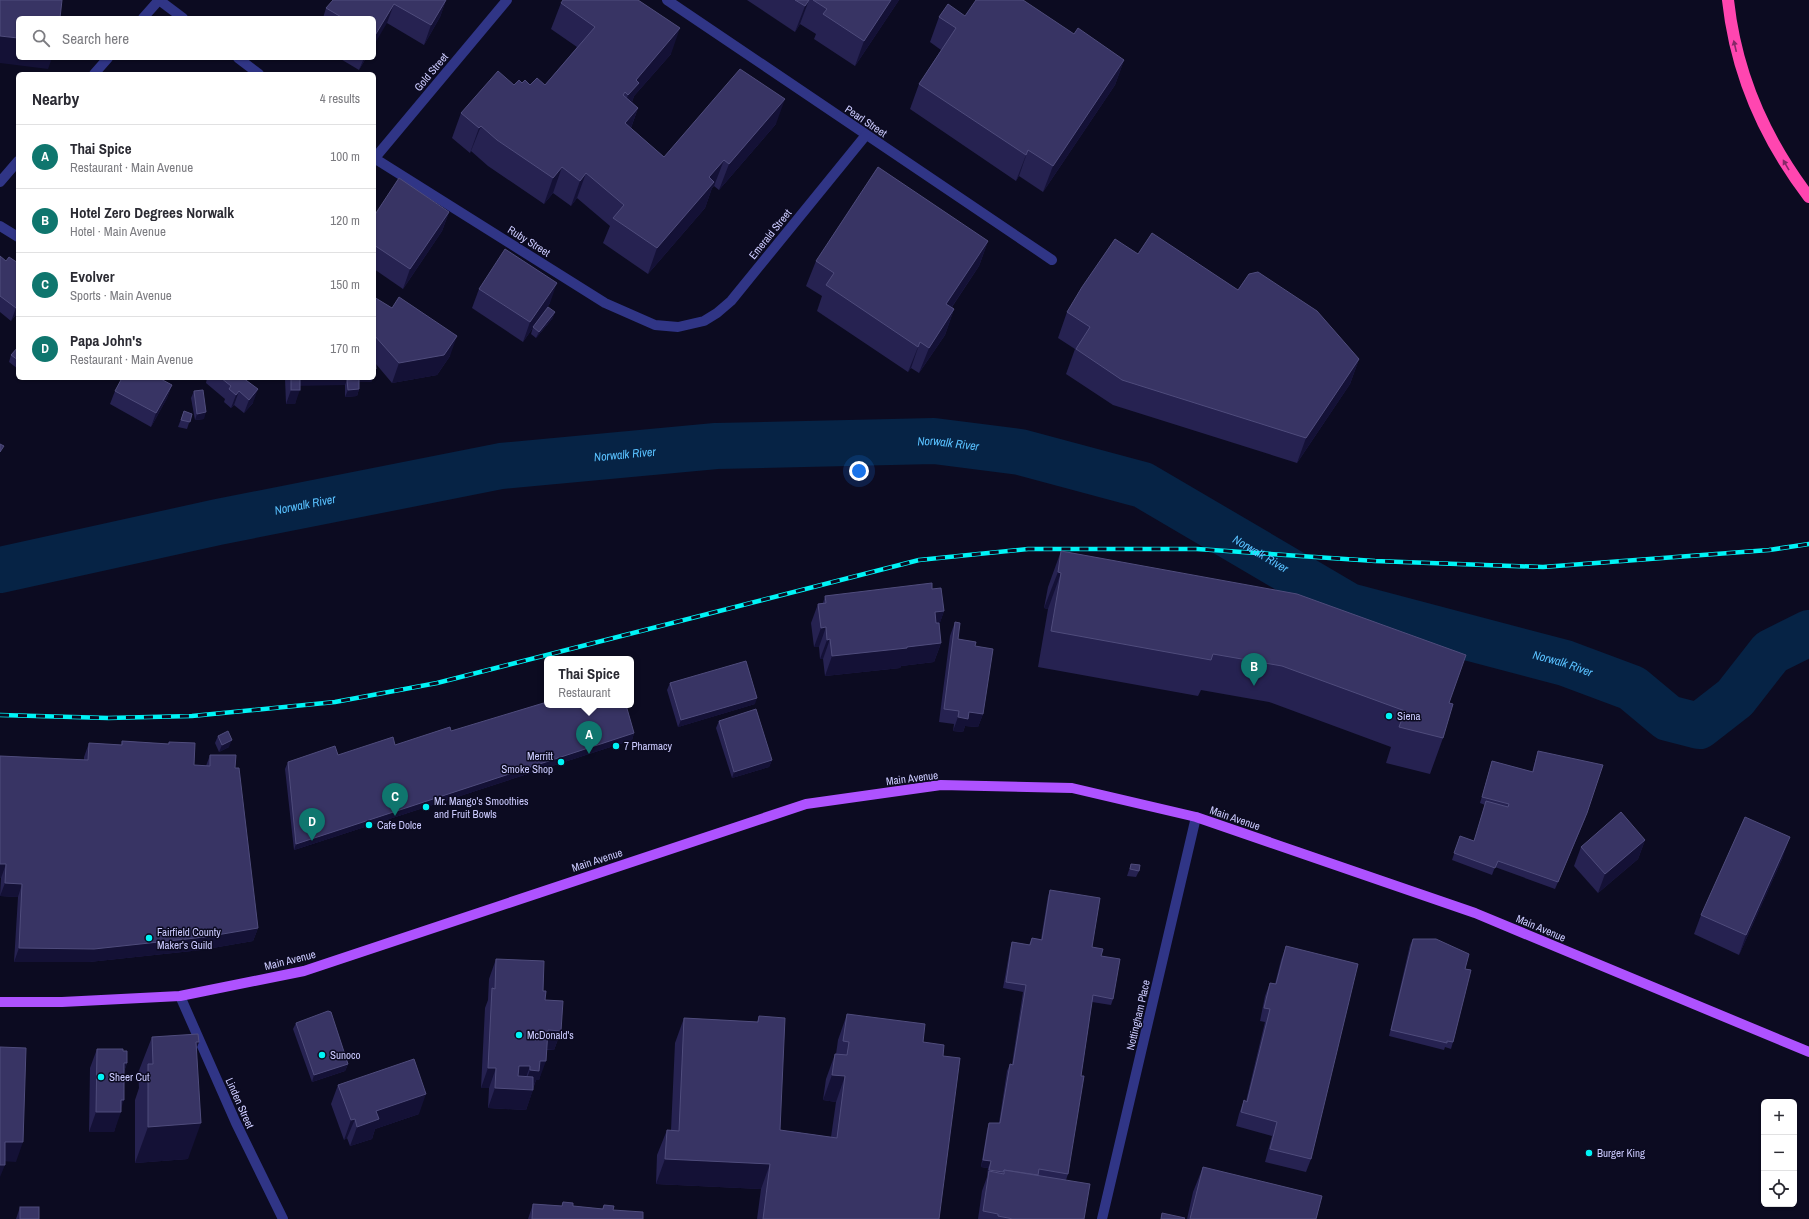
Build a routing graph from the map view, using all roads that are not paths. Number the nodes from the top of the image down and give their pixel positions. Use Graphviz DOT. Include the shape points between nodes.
graph roads {
  1 [pos="159,0"];
  2 [pos="507,0"];
  3 [pos="667,0"];
  4 [pos="1728,0"];
  5 [pos="145,16"];
  6 [pos="180,16"];
  7 [pos="106,60"];
  8 [pos="241,60"];
  9 [pos="96,72"];
  10 [pos="256,72"];
  11 [pos="866,135"];
  12 [pos="376,157"];
  13 [pos="376,160"];
  14 [pos="16,163"];
  15 [pos="0,182"];
  16 [pos="1809,196"];
  17 [pos="0,226"];
  18 [pos="16,236"];
  19 [pos="1052,260"];
  20 [pos="678,327"];
  21 [pos="1196,817"];
  22 [pos="180,996"];
  23 [pos="0,1002"];
  24 [pos="1809,1052"];
  25 [pos="283,1219"];
  26 [pos="1102,1219"];
  1 -- 5 [label="street"];
  1 -- 6 [label="street"];
  2 -- 12 [label="street, Gold Street"];
  3 -- 11 [label="street, Pearl Street"];
  16 -- 4 [label="highway, one-way" via="1786,165 1752,99 1740,65"];
  7 -- 9 [label="street"];
  8 -- 10 [label="street"];
  11 -- 19 [label="street, Pearl Street"];
  11 -- 20 [label="street, Emerald Street" via="731,301 704,320"];
  13 -- 20 [label="street, Ruby Street" via="605,302 655,325"];
  14 -- 15 [label="street"];
  17 -- 18 [label="street"];
  21 -- 22 [label="main road, Main Avenue" via="1072,788 941,785 806,804 304,971"];
  21 -- 24 [label="main road, Main Avenue" via="1475,913"];
  21 -- 26 [label="street, Nottingham Place"];
  22 -- 23 [label="main road, Main Avenue" via="62,1002"];
  22 -- 25 [label="street, Linden Street" via="236,1123"];
}
